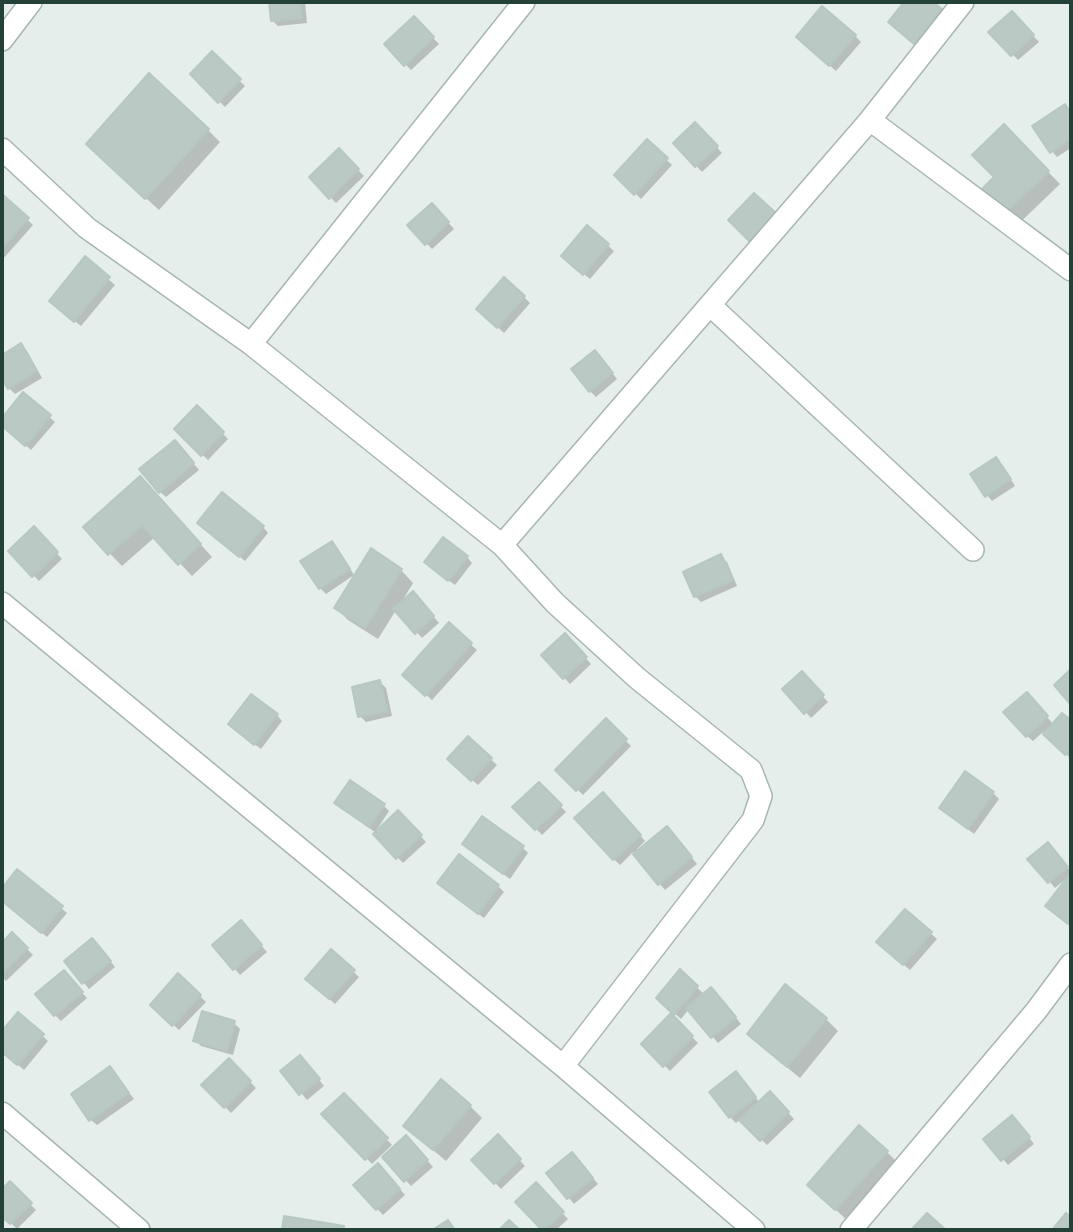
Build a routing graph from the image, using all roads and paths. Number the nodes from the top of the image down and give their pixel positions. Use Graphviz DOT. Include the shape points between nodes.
graph roads {
  1 [pos="31,2"];
  2 [pos="524,2"];
  3 [pos="963,2"];
  4 [pos="2,40"];
  5 [pos="870,120"];
  6 [pos="2,149"];
  7 [pos="1071,270"];
  8 [pos="710,305"];
  9 [pos="251,344"];
  10 [pos="502,544"];
  11 [pos="973,550"];
  12 [pos="2,603"];
  13 [pos="1071,964"];
  14 [pos="563,1066"];
  15 [pos="2,1113"];
  16 [pos="139,1230"];
  17 [pos="754,1230"];
  18 [pos="851,1230"];
  1 -- 4 [label="street"];
  2 -- 9 [label="street"];
  3 -- 5 [label="street"];
  5 -- 7 [label="street"];
  5 -- 8 [label="street"];
  6 -- 9 [label="street" via="87,228"];
  8 -- 10 [label="street"];
  8 -- 11 [label="street"];
  9 -- 10 [label="street"];
  10 -- 14 [label="street" via="555,603 637,678 751,769 761,796 753,820"];
  12 -- 14 [label="street"];
  13 -- 18 [label="street" via="1036,1012"];
  14 -- 17 [label="street"];
  15 -- 16 [label="street"];
}
